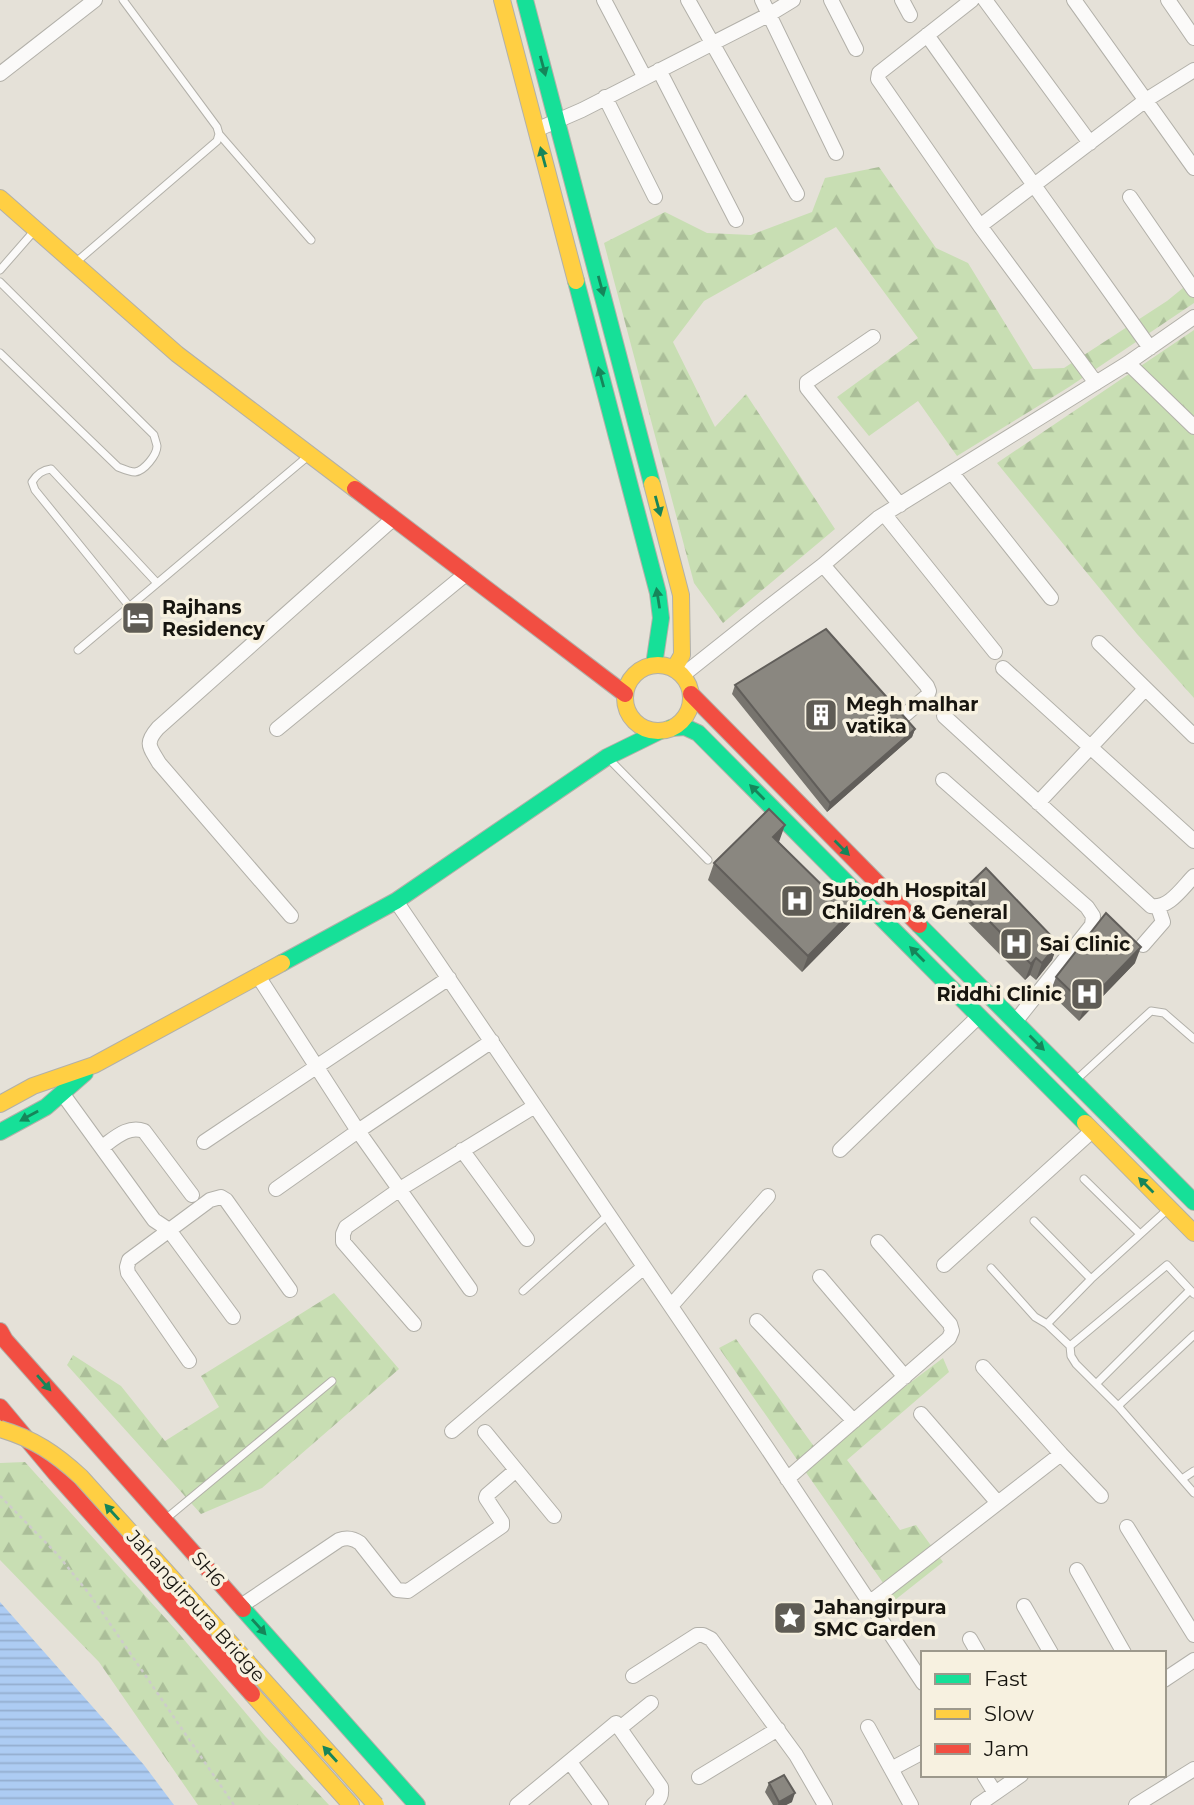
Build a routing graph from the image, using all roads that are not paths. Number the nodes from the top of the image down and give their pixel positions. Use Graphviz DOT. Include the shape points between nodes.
graph roads {
  1 [pos="95,0"];
  2 [pos="123,0"];
  3 [pos="502,0"];
  4 [pos="525,0"];
  5 [pos="604,0"];
  6 [pos="688,0"];
  7 [pos="762,0"];
  8 [pos="793,0"];
  9 [pos="831,0"];
  10 [pos="902,0"];
  11 [pos="972,0"];
  12 [pos="985,0"];
  13 [pos="1074,0"];
  14 [pos="1168,0"];
  15 [pos="770,14"];
  16 [pos="910,15"];
  17 [pos="927,36"];
  18 [pos="1194,38"];
  19 [pos="712,42"];
  20 [pos="856,49"];
  21 [pos="659,70"];
  22 [pos="1194,70"];
  23 [pos="0,74"];
  24 [pos="645,78"];
  25 [pos="605,97"];
  26 [pos="1146,100"];
  27 [pos="558,121"];
  28 [pos="536,130"];
  29 [pos="219,134"];
  30 [pos="1090,143"];
  31 [pos="836,153"];
  32 [pos="1194,168"];
  33 [pos="1033,186"];
  34 [pos="797,194"];
  35 [pos="655,197"];
  36 [pos="1130,197"];
  37 [pos="6,206"];
  38 [pos="736,220"];
  39 [pos="980,226"];
  40 [pos="36,230"];
  41 [pos="311,240"];
  42 [pos="74,263"];
  43 [pos="0,270"];
  44 [pos="0,282"];
  45 [pos="1194,290"];
  46 [pos="1194,317"];
  47 [pos="873,337"];
  48 [pos="1150,348"];
  49 [pos="0,353"];
  50 [pos="1128,363"];
  51 [pos="1096,383"];
  52 [pos="1194,427"];
  53 [pos="310,455"];
  54 [pos="952,472"];
  55 [pos="900,505"];
  56 [pos="885,514"];
  57 [pos="394,518"];
  58 [pos="823,565"];
  59 [pos="467,573"];
  60 [pos="157,583"];
  61 [pos="1051,597"];
  62 [pos="129,606"];
  63 [pos="1099,643"];
  64 [pos="78,650"];
  65 [pos="995,652"];
  66 [pos="590,666"];
  67 [pos="649,667"];
  68 [pos="1003,667"];
  69 [pos="678,672"];
  70 [pos="1145,689"];
  71 [pos="691,694"];
  72 [pos="626,700"];
  73 [pos="906,714"];
  74 [pos="944,716"];
  75 [pos="277,729"];
  76 [pos="665,730"];
  77 [pos="1194,736"];
  78 [pos="1090,746"];
  79 [pos="607,757"];
  80 [pos="943,780"];
  81 [pos="1038,803"];
  82 [pos="1194,841"];
  83 [pos="708,860"];
  84 [pos="1194,876"];
  85 [pos="396,901"];
  86 [pos="1158,907"];
  87 [pos="292,916"];
  88 [pos="1143,945"];
  89 [pos="258,976"];
  90 [pos="449,978"];
  91 [pos="979,1016"];
  92 [pos="1015,1022"];
  93 [pos="1194,1040"];
  94 [pos="492,1041"];
  95 [pos="94,1065"];
  96 [pos="316,1067"];
  97 [pos="1074,1081"];
  98 [pos="62,1093"];
  99 [pos="0,1104"];
  100 [pos="535,1106"];
  101 [pos="1092,1130"];
  102 [pos="358,1131"];
  103 [pos="0,1132"];
  104 [pos="204,1142"];
  105 [pos="102,1147"];
  106 [pos="462,1150"];
  107 [pos="840,1150"];
  108 [pos="1084,1179"];
  109 [pos="276,1189"];
  110 [pos="400,1189"];
  111 [pos="192,1195"];
  112 [pos="768,1196"];
  113 [pos="1194,1202"];
  114 [pos="1169,1208"];
  115 [pos="608,1214"];
  116 [pos="1034,1221"];
  117 [pos="1192,1228"];
  118 [pos="169,1230"];
  119 [pos="1140,1234"];
  120 [pos="527,1239"];
  121 [pos="878,1241"];
  122 [pos="944,1265"];
  123 [pos="644,1267"];
  124 [pos="991,1268"];
  125 [pos="820,1277"];
  126 [pos="1091,1279"];
  127 [pos="470,1289"];
  128 [pos="290,1290"];
  129 [pos="523,1291"];
  130 [pos="1192,1292"];
  131 [pos="671,1306"];
  132 [pos="233,1317"];
  133 [pos="757,1321"];
  134 [pos="414,1324"];
  135 [pos="1047,1324"];
  136 [pos="0,1331"];
  137 [pos="1194,1335"];
  138 [pos="1070,1346"];
  139 [pos="189,1361"];
  140 [pos="983,1367"];
  141 [pos="905,1377"];
  142 [pos="332,1381"];
  143 [pos="1096,1384"];
  144 [pos="1118,1406"];
  145 [pos="0,1407"];
  146 [pos="921,1414"];
  147 [pos="854,1421"];
  148 [pos="0,1429"];
  149 [pos="452,1431"];
  150 [pos="485,1432"];
  151 [pos="1061,1454"];
  152 [pos="516,1470"];
  153 [pos="1194,1471"];
  154 [pos="787,1479"];
  155 [pos="1182,1479"];
  156 [pos="1194,1493"];
  157 [pos="1101,1496"];
  158 [pos="998,1503"];
  159 [pos="554,1516"];
  160 [pos="165,1520"];
  161 [pos="1127,1527"];
  162 [pos="1077,1570"];
  163 [pos="869,1603"];
  164 [pos="241,1606"];
  165 [pos="1024,1606"];
  166 [pos="1194,1635"];
  167 [pos="970,1639"];
  168 [pos="977,1651"];
  169 [pos="1050,1651"];
  170 [pos="1123,1651"];
  171 [pos="1194,1660"];
  172 [pos="633,1675"];
  173 [pos="1166,1679"];
  174 [pos="921,1681"];
  175 [pos="651,1703"];
  176 [pos="868,1727"];
  177 [pos="620,1728"];
  178 [pos="778,1729"];
  179 [pos="921,1753"];
  180 [pos="570,1762"];
  181 [pos="891,1769"];
  182 [pos="1194,1769"];
  183 [pos="699,1777"];
  184 [pos="985,1777"];
  185 [pos="1018,1777"];
  186 [pos="995,1793"];
  187 [pos="351,1805"];
  188 [pos="376,1805"];
  189 [pos="417,1805"];
  190 [pos="517,1805"];
  191 [pos="601,1805"];
  192 [pos="653,1805"];
  193 [pos="825,1805"];
  194 [pos="911,1805"];
  195 [pos="978,1805"];
  196 [pos="1136,1805"];
  1 -- 23 [label="street"];
  2 -- 29 [label="lane"];
  3 -- 28 [label="street"];
  4 -- 27 [label="street, one-way"];
  5 -- 24 [label="street"];
  6 -- 19 [label="street"];
  7 -- 15 [label="street"];
  8 -- 15 [label="street"];
  9 -- 20 [label="street"];
  10 -- 16 [label="street"];
  11 -- 17 [label="street"];
  12 -- 30 [label="street"];
  13 -- 26 [label="street"];
  14 -- 18 [label="street"];
  15 -- 19 [label="street"];
  15 -- 31 [label="street"];
  17 -- 33 [label="street"];
  17 -- 39 [label="street" via="879,73 878,79"];
  19 -- 21 [label="street"];
  19 -- 34 [label="street"];
  21 -- 24 [label="street"];
  21 -- 38 [label="street"];
  22 -- 26 [label="street"];
  24 -- 25 [label="street"];
  25 -- 27 [label="street"];
  25 -- 35 [label="street"];
  26 -- 30 [label="street"];
  26 -- 32 [label="street"];
  27 -- 28 [label="street"];
  27 -- 69 [label="street, one-way" via="681,595"];
  67 -- 28 [label="street, one-way" via="661,618 658,593"];
  29 -- 41 [label="lane"];
  29 -- 42 [label="lane" via="217,141"];
  30 -- 33 [label="street"];
  33 -- 39 [label="street"];
  33 -- 48 [label="street"];
  36 -- 45 [label="street"];
  37 -- 40 [label="street"];
  39 -- 51 [label="street"];
  40 -- 42 [label="street"];
  40 -- 43 [label="lane"];
  42 -- 53 [label="street" via="177,354"];
  44 -- 49 [label="lane" via="154,435 154,455 137,472 118,467"];
  46 -- 48 [label="street"];
  47 -- 55 [label="street" via="807,382 807,387"];
  48 -- 50 [label="street"];
  50 -- 51 [label="street"];
  50 -- 52 [label="street"];
  51 -- 54 [label="street"];
  53 -- 57 [label="street"];
  53 -- 60 [label="lane"];
  54 -- 55 [label="street"];
  54 -- 61 [label="street"];
  55 -- 56 [label="street"];
  56 -- 58 [label="street"];
  56 -- 65 [label="street"];
  57 -- 59 [label="street"];
  57 -- 87 [label="street" via="150,737 149,746 159,763"];
  58 -- 69 [label="street"];
  58 -- 73 [label="street" via="927,685 927,696"];
  59 -- 66 [label="street"];
  59 -- 75 [label="street"];
  60 -- 62 [label="lane"];
  60 -- 62 [label="lane" via="51,469 37,475 35,490"];
  62 -- 64 [label="lane"];
  63 -- 70 [label="street"];
  66 -- 67 [label="street" via="617,671"];
  66 -- 72 [label="street"];
  67 -- 69 [label="street" via="664,665"];
  67 -- 72 [label="street" via="635,674"];
  68 -- 78 [label="street"];
  69 -- 71 [label="street"];
  70 -- 77 [label="street"];
  70 -- 78 [label="street"];
  71 -- 76 [label="street" via="687,714"];
  71 -- 92 [label="street, one-way"];
  72 -- 76 [label="street" via="630,716 638,724 648,730"];
  72 -- 79 [label="street" via="621,732"];
  74 -- 81 [label="street"];
  76 -- 79 [label="street"];
  91 -- 76 [label="street, one-way" via="698,733 685,727"];
  78 -- 81 [label="street"];
  78 -- 82 [label="street"];
  79 -- 83 [label="lane"];
  79 -- 85 [label="street"];
  80 -- 92 [label="street" via="1093,916 1092,925"];
  81 -- 86 [label="street" via="1151,906"];
  84 -- 86 [label="street"];
  85 -- 89 [label="street"];
  85 -- 90 [label="street"];
  86 -- 88 [label="street" via="1163,922"];
  89 -- 95 [label="street"];
  89 -- 96 [label="street"];
  90 -- 94 [label="street"];
  90 -- 96 [label="street"];
  91 -- 101 [label="street"];
  91 -- 107 [label="street"];
  92 -- 97 [label="street, one-way"];
  93 -- 97 [label="lane" via="1164,1013 1151,1011"];
  94 -- 100 [label="street"];
  94 -- 102 [label="street"];
  95 -- 98 [label="street"];
  95 -- 99 [label="street" via="33,1086"];
  96 -- 102 [label="street"];
  96 -- 104 [label="street"];
  97 -- 113 [label="street"];
  98 -- 103 [label="street, one-way"];
  98 -- 105 [label="street"];
  100 -- 106 [label="street"];
  100 -- 115 [label="street"];
  114 -- 101 [label="street, one-way"];
  101 -- 122 [label="street"];
  102 -- 109 [label="street"];
  102 -- 110 [label="street"];
  105 -- 111 [label="street" via="129,1129 144,1132"];
  105 -- 118 [label="street" via="154,1220"];
  106 -- 110 [label="street"];
  106 -- 120 [label="street"];
  108 -- 119 [label="lane"];
  110 -- 127 [label="street"];
  110 -- 134 [label="street" via="346,1227 343,1242"];
  112 -- 131 [label="street"];
  114 -- 117 [label="street"];
  114 -- 119 [label="lane"];
  115 -- 123 [label="street"];
  115 -- 129 [label="lane"];
  116 -- 126 [label="lane"];
  118 -- 128 [label="street" via="221,1197"];
  118 -- 132 [label="street"];
  118 -- 139 [label="street" via="127,1267"];
  119 -- 126 [label="lane"];
  121 -- 141 [label="street" via="952,1331"];
  123 -- 131 [label="street"];
  123 -- 149 [label="street"];
  124 -- 135 [label="lane" via="1035,1317"];
  125 -- 141 [label="street"];
  126 -- 135 [label="lane"];
  130 -- 138 [label="lane" via="1167,1265"];
  130 -- 143 [label="lane"];
  131 -- 154 [label="street"];
  133 -- 147 [label="street"];
  135 -- 138 [label="lane"];
  136 -- 160 [label="street, SH6, one-way"];
  137 -- 144 [label="lane"];
  138 -- 143 [label="lane" via="1070,1356"];
  140 -- 151 [label="street"];
  141 -- 147 [label="street"];
  142 -- 160 [label="lane"];
  143 -- 144 [label="lane"];
  144 -- 155 [label="lane"];
  145 -- 187 [label="street"];
  146 -- 158 [label="street"];
  147 -- 154 [label="street"];
  188 -- 148 [label="street, Jahangirpura Bridge, one-way, bridge" via="80,1477 53,1451"];
  150 -- 152 [label="street"];
  151 -- 157 [label="street"];
  151 -- 158 [label="street"];
  152 -- 159 [label="street"];
  152 -- 164 [label="street" via="486,1498 502,1526 408,1591 397,1590 360,1543 345,1538"];
  153 -- 155 [label="lane"];
  154 -- 163 [label="street"];
  155 -- 156 [label="lane"];
  158 -- 163 [label="street"];
  160 -- 164 [label="street, SH6"];
  161 -- 166 [label="street"];
  162 -- 170 [label="street"];
  163 -- 174 [label="street"];
  164 -- 189 [label="street, SH6, one-way"];
  165 -- 169 [label="street"];
  167 -- 168 [label="street"];
  171 -- 173 [label="street"];
  172 -- 178 [label="street" via="703,1635 723,1654"];
  175 -- 177 [label="street"];
  176 -- 181 [label="street"];
  177 -- 180 [label="street" via="616,1723"];
  177 -- 192 [label="street" via="661,1787 660,1800"];
  178 -- 183 [label="street"];
  178 -- 193 [label="street"];
  179 -- 181 [label="street"];
  180 -- 190 [label="street"];
  180 -- 191 [label="street"];
  181 -- 194 [label="street"];
  182 -- 196 [label="street"];
  184 -- 186 [label="street"];
  185 -- 186 [label="street"];
  186 -- 195 [label="street"];
}
